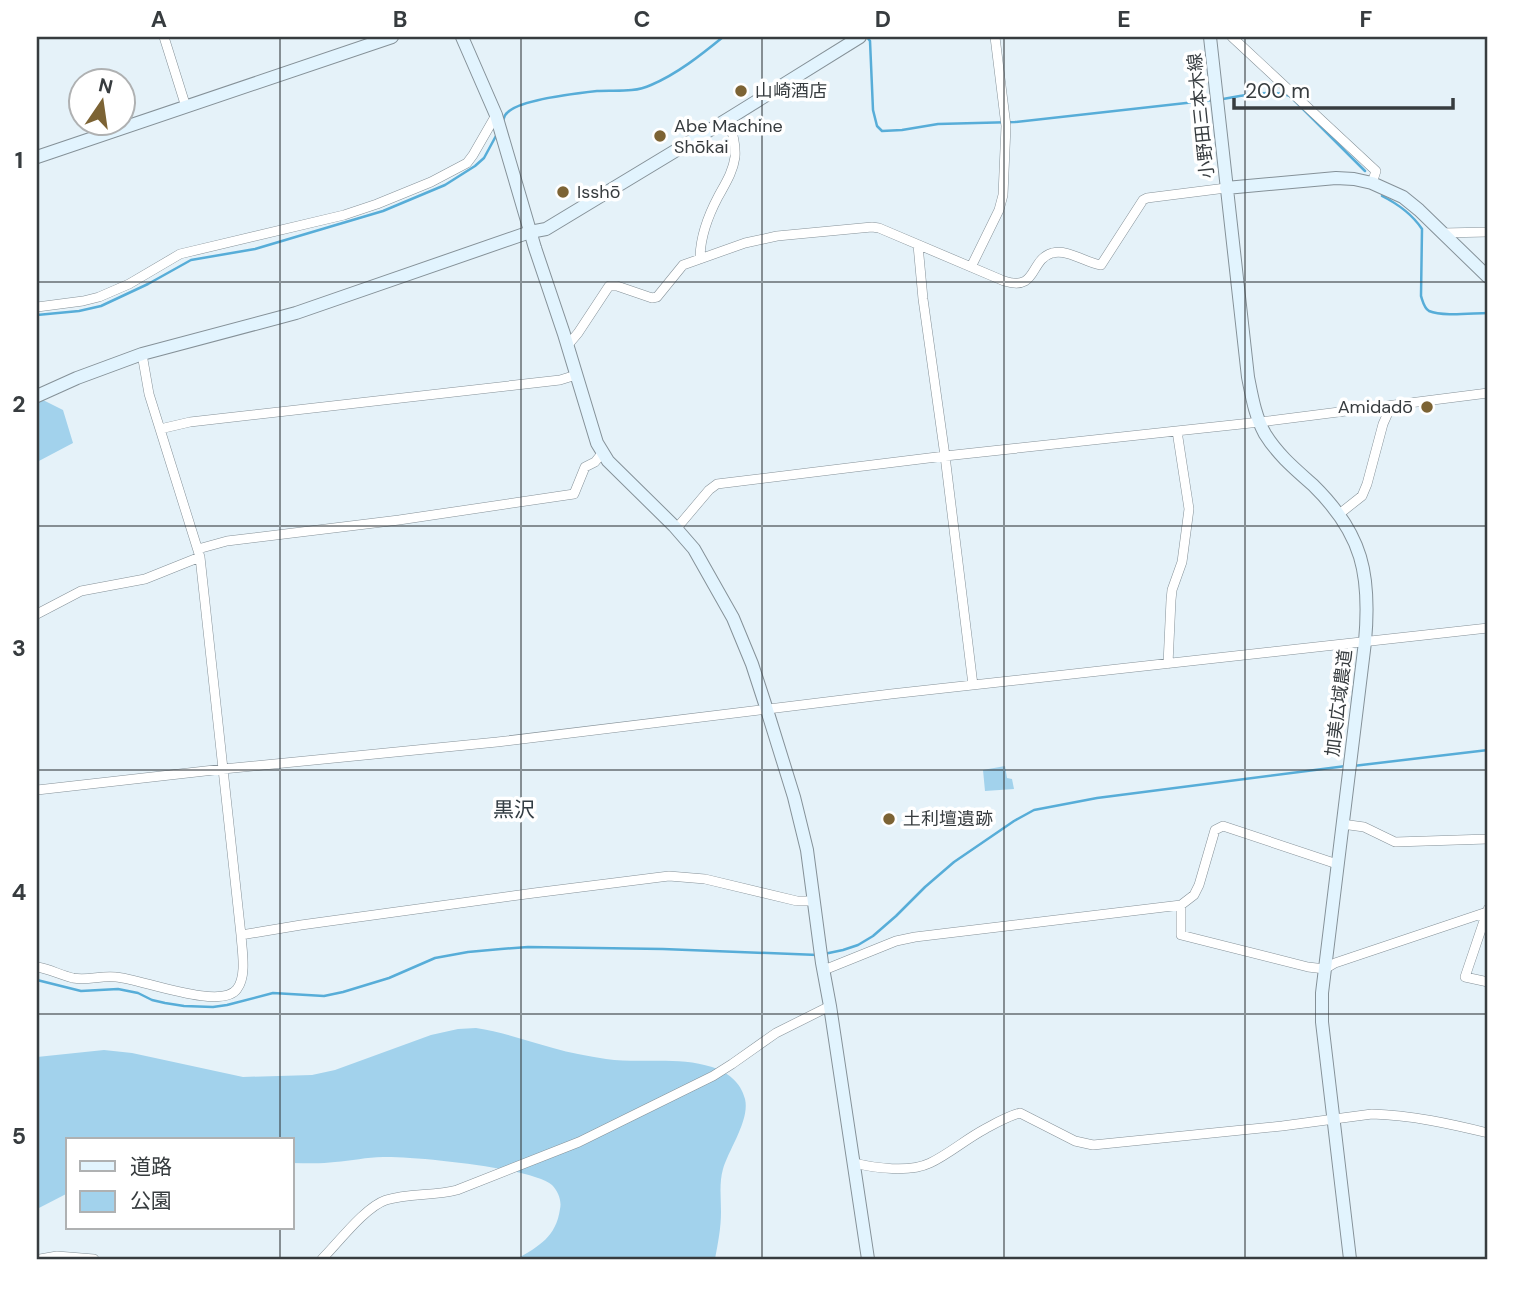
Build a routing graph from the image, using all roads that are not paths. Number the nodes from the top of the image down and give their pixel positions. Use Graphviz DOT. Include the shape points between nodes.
graph roads {
  1 [pos="164,37"];
  2 [pos="392,37"];
  3 [pos="462,37"];
  4 [pos="860,37"];
  5 [pos="995,37"];
  6 [pos="1210,37"];
  7 [pos="1232,37"];
  8 [pos="372,40"];
  9 [pos="186,107"];
  10 [pos="728,119"];
  11 [pos="498,123"];
  12 [pos="37,157"];
  13 [pos="1372,183"];
  14 [pos="1226,188"];
  15 [pos="530,232"];
  16 [pos="1488,232"];
  17 [pos="1443,233"];
  18 [pos="918,245"];
  19 [pos="700,259"];
  20 [pos="971,267"];
  21 [pos="1488,277"];
  22 [pos="37,307"];
  23 [pos="567,346"];
  24 [pos="142,354"];
  25 [pos="576,375"];
  26 [pos="1488,393"];
  27 [pos="37,396"];
  28 [pos="1391,406"];
  29 [pos="1260,422"];
  30 [pos="160,429"];
  31 [pos="1177,431"];
  32 [pos="603,452"];
  33 [pos="945,456"];
  34 [pos="1339,515"];
  35 [pos="676,528"];
  36 [pos="199,553"];
  37 [pos="37,614"];
  38 [pos="1488,628"];
  39 [pos="1365,642"];
  40 [pos="1168,664"];
  41 [pos="973,685"];
  42 [pos="767,710"];
  43 [pos="223,769"];
  44 [pos="37,790"];
  45 [pos="1342,824"];
  46 [pos="1488,839"];
  47 [pos="1337,864"];
  48 [pos="814,901"];
  49 [pos="1181,905"];
  50 [pos="1488,911"];
  51 [pos="241,935"];
  52 [pos="822,961"];
  53 [pos="37,967"];
  54 [pos="1325,969"];
  55 [pos="1488,982"];
  56 [pos="830,1006"];
  57 [pos="1334,1118"];
  58 [pos="1488,1133"];
  59 [pos="854,1163"];
  60 [pos="40,1259"];
  61 [pos="94,1259"];
  62 [pos="322,1259"];
  63 [pos="868,1259"];
  64 [pos="1350,1259"];
  1 -- 9 [label="street"];
  2 -- 8 [label="street"];
  3 -- 11 [label="street"];
  4 -- 10 [label="street"];
  5 -- 20 [label="street" via="1006,126 1003,195"];
  6 -- 14 [label="street, 小野田三本木線"];
  7 -- 13 [label="street" via="1376,172"];
  8 -- 9 [label="street"];
  9 -- 12 [label="street"];
  10 -- 15 [label="street" via="546,229"];
  10 -- 19 [label="street" via="734,140 733,165 706,223"];
  11 -- 15 [label="street"];
  11 -- 22 [label="street" via="467,163 377,204 180,254 130,284 99,296"];
  13 -- 14 [label="street, 小野田三本木線" via="1336,178"];
  13 -- 17 [label="street, 小野田三本木線" via="1403,197"];
  14 -- 20 [label="street" via="1143,200 1101,265 1054,253 1041,260 1021,284"];
  14 -- 29 [label="street, 加美広域農道" via="1248,377"];
  15 -- 23 [label="street"];
  15 -- 24 [label="street" via="296,313"];
  16 -- 17 [label="street"];
  17 -- 21 [label="street, 小野田三本木線"];
  18 -- 19 [label="street" via="872,227 777,236"];
  18 -- 20 [label="street"];
  18 -- 33 [label="street"];
  19 -- 23 [label="street" via="679,269 657,297 609,286"];
  23 -- 25 [label="street"];
  24 -- 27 [label="street"];
  24 -- 30 [label="street"];
  25 -- 30 [label="street"];
  25 -- 32 [label="street"];
  26 -- 28 [label="street"];
  28 -- 29 [label="street"];
  28 -- 34 [label="street" via="1362,496"];
  29 -- 31 [label="street"];
  29 -- 34 [label="street, 加美広域農道" via="1273,446"];
  30 -- 36 [label="street"];
  31 -- 33 [label="street"];
  31 -- 40 [label="street" via="1189,509 1182,562 1172,590"];
  32 -- 35 [label="street"];
  32 -- 36 [label="street" via="585,467 574,494 228,541"];
  33 -- 35 [label="street" via="717,484"];
  33 -- 41 [label="street"];
  34 -- 39 [label="street, 加美広域農道" via="1361,556 1367,585"];
  35 -- 42 [label="street" via="694,549 733,618"];
  36 -- 37 [label="street" via="145,579 81,591"];
  36 -- 43 [label="street"];
  38 -- 39 [label="street"];
  39 -- 40 [label="street"];
  39 -- 45 [label="street, 加美広域農道"];
  40 -- 41 [label="street"];
  41 -- 42 [label="street"];
  42 -- 43 [label="street"];
  42 -- 48 [label="street" via="802,823"];
  43 -- 44 [label="street"];
  43 -- 51 [label="street"];
  45 -- 46 [label="street" via="1364,827 1395,842"];
  45 -- 47 [label="street, 加美広域農道"];
  47 -- 49 [label="street" via="1223,826 1215,830 1194,895"];
  47 -- 54 [label="street, 加美広域農道"];
  48 -- 51 [label="street" via="669,876"];
  48 -- 52 [label="street"];
  49 -- 52 [label="street" via="915,937"];
  49 -- 54 [label="street" via="1181,935"];
  50 -- 54 [label="street"];
  50 -- 55 [label="street" via="1465,977"];
  51 -- 53 [label="street" via="241,977 236,990 224,996 196,995 115,977 82,980"];
  52 -- 56 [label="street"];
  54 -- 57 [label="street, 加美広域農道" via="1322,1022"];
  56 -- 59 [label="street"];
  56 -- 62 [label="street" via="776,1033 713,1076 579,1142 457,1190 383,1201"];
  57 -- 58 [label="street" via="1386,1114"];
  57 -- 59 [label="street" via="1093,1144 1075,1141 1020,1113 920,1167 877,1168"];
  57 -- 64 [label="street, 加美広域農道"];
  59 -- 63 [label="street"];
  60 -- 61 [label="street"];
}
